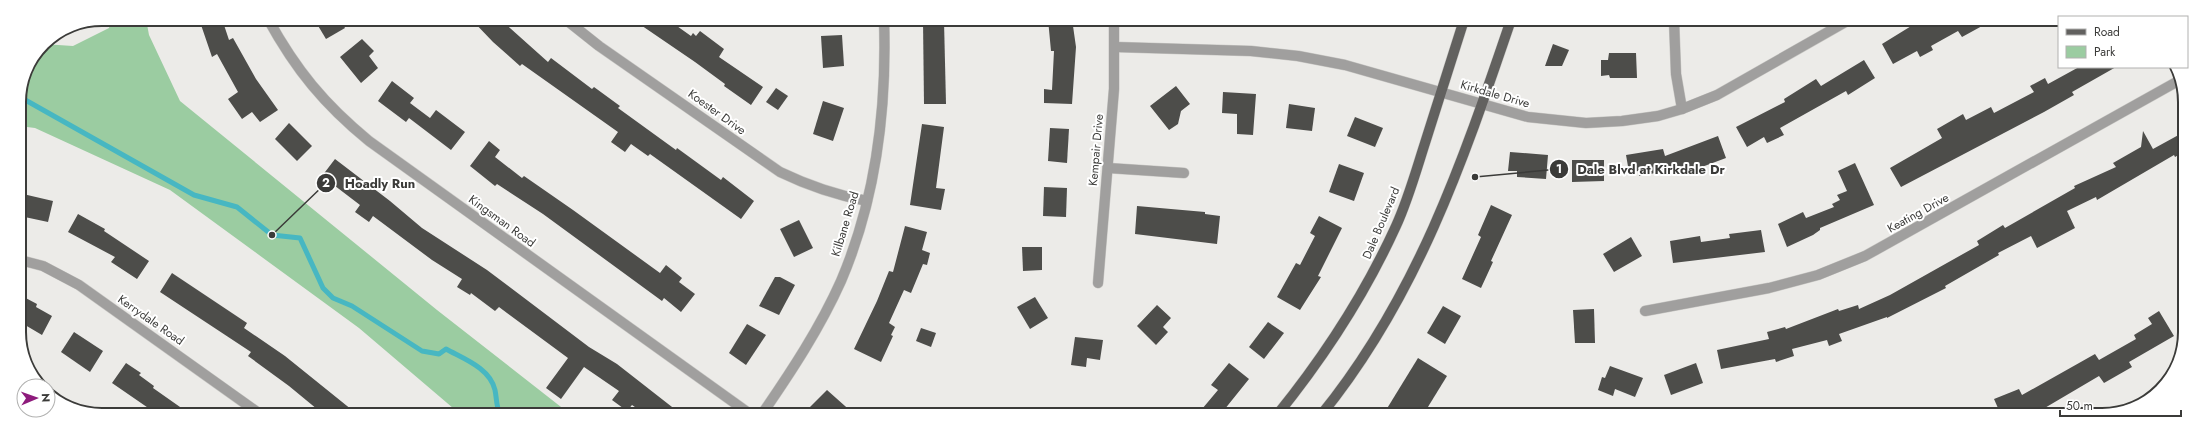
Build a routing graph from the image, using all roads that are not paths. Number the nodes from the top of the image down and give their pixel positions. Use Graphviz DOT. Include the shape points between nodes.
graph roads {
  1 [pos="272,26"];
  2 [pos="574,26"];
  3 [pos="884,26"];
  4 [pos="1114,26"];
  5 [pos="1462,26"];
  6 [pos="1509,26"];
  7 [pos="1674,26"];
  8 [pos="1838,26"];
  9 [pos="1115,47"];
  10 [pos="2176,83"];
  11 [pos="1442,92"];
  12 [pos="1482,104"];
  13 [pos="1682,109"];
  14 [pos="1108,168"];
  15 [pos="1184,173"];
  16 [pos="867,202"];
  17 [pos="26,262"];
  18 [pos="1098,283"];
  19 [pos="1645,311"];
  20 [pos="252,408"];
  21 [pos="742,408"];
  22 [pos="766,408"];
  23 [pos="1283,408"];
  24 [pos="1326,408"];
  1 -- 21 [label="street, Kingsman Road" via="311,86 341,118 369,141"];
  2 -- 16 [label="street, Koester Drive" via="780,172 837,195"];
  3 -- 16 [label="street, Kilbane Road" via="883,105"];
  4 -- 9 [label="street, Kempair Drive"];
  5 -- 11 [label="main road, Dale Boulevard"];
  6 -- 12 [label="main road"];
  7 -- 13 [label="street" via="1676,74"];
  8 -- 13 [label="street, Kirkdale Drive" via="1717,95"];
  9 -- 11 [label="street, Kirkdale Drive" via="1251,51 1298,56 1345,65"];
  9 -- 14 [label="street, Kempair Drive"];
  10 -- 19 [label="street, Keating Drive" via="1865,256 1818,275 1769,288"];
  11 -- 12 [label="street, Kirkdale Drive"];
  11 -- 23 [label="main road, Dale Boulevard" via="1406,199 1376,268 1335,337 1306,380"];
  12 -- 13 [label="street, Kirkdale Drive" via="1528,117 1586,123 1658,116"];
  12 -- 24 [label="main road" via="1424,252 1392,313"];
  14 -- 15 [label="street"];
  14 -- 18 [label="street, Kempair Drive"];
  16 -- 22 [label="street, Kilbane Road" via="841,280 828,308 791,372"];
  17 -- 20 [label="street, Kerrydale Road" via="43,266 80,285"];
}
